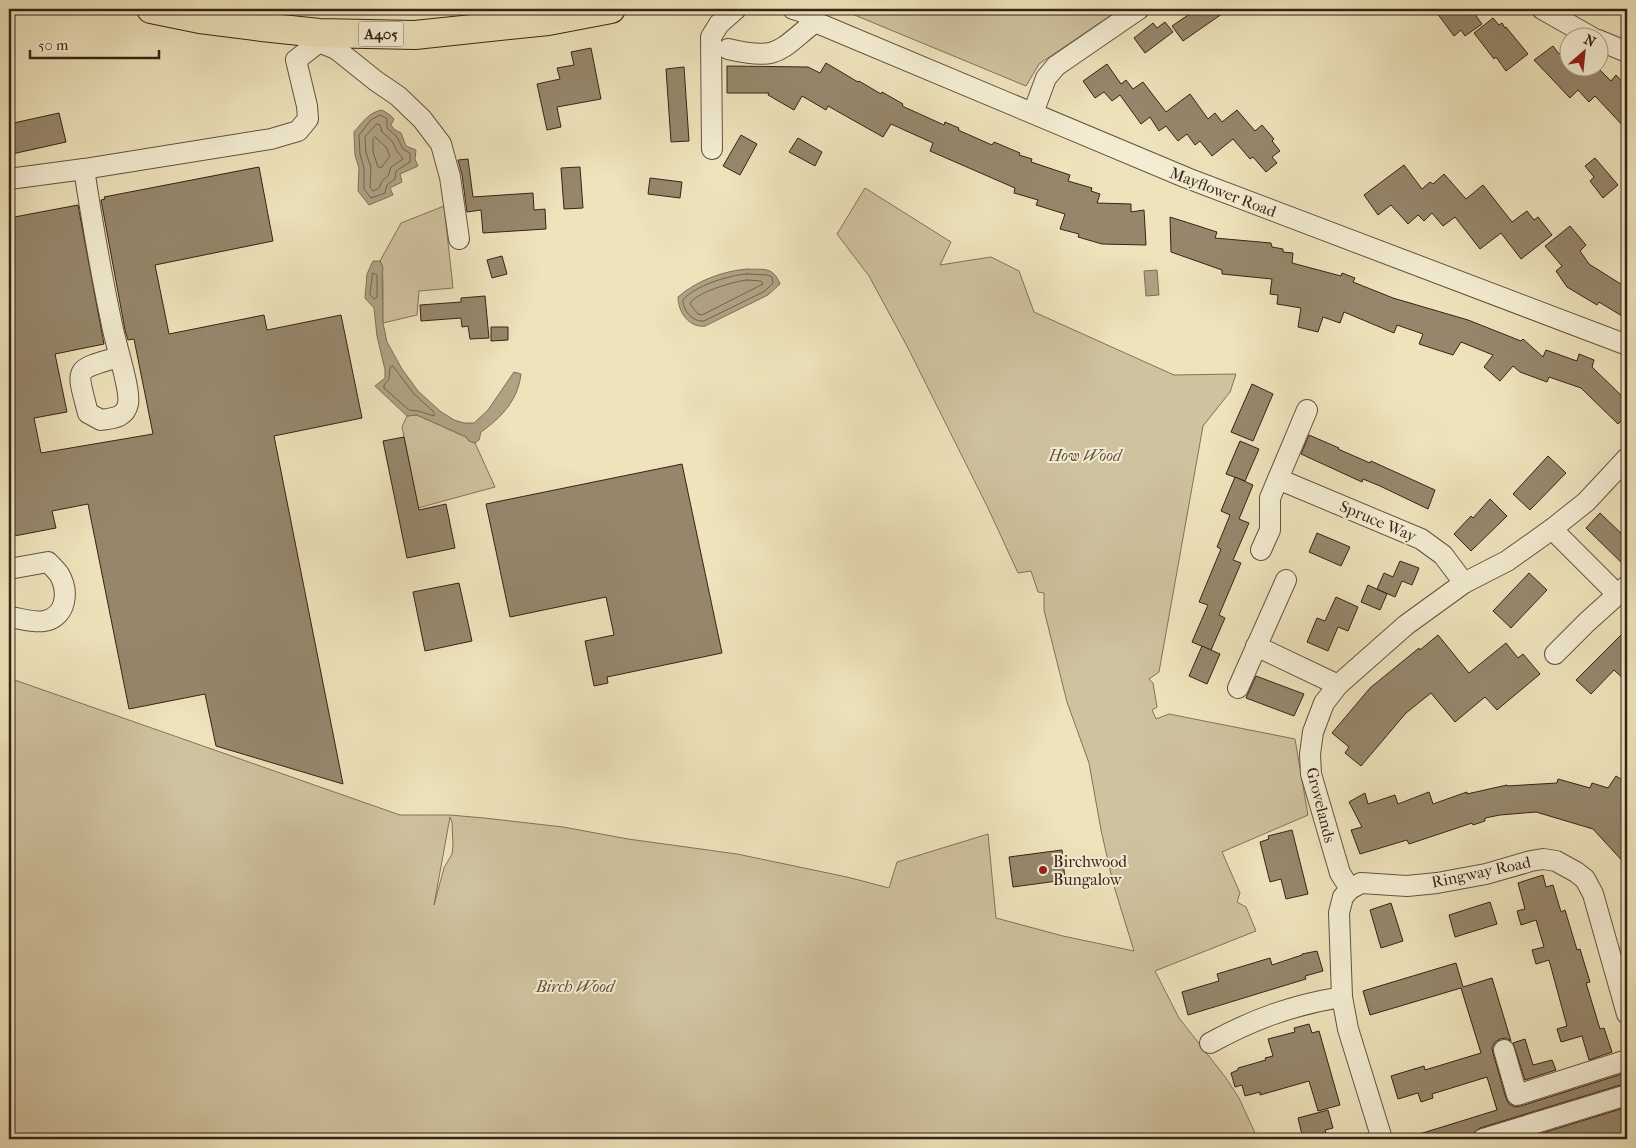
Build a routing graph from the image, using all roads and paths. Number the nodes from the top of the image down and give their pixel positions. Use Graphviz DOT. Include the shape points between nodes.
graph roads {
  1 [pos="151,9"];
  2 [pos="275,9"];
  3 [pos="611,9"];
  4 [pos="736,9"];
  5 [pos="793,9"];
  6 [pos="1140,9"];
  7 [pos="1542,9"];
  8 [pos="819,23"];
  9 [pos="1575,28"];
  10 [pos="319,37"];
  11 [pos="1608,44"];
  12 [pos="728,49"];
  13 [pos="1627,52"];
  14 [pos="1033,113"];
  15 [pos="712,149"];
  16 [pos="84,170"];
  17 [pos="9,179"];
  18 [pos="459,239"];
  19 [pos="1627,345"];
  20 [pos="119,357"];
  21 [pos="1307,410"];
  22 [pos="1627,458"];
  23 [pos="1278,480"];
  24 [pos="1552,529"];
  25 [pos="1261,550"];
  26 [pos="9,569"];
  27 [pos="1286,580"];
  28 [pos="1464,583"];
  29 [pos="1622,590"];
  30 [pos="9,617"];
  31 [pos="1256,646"];
  32 [pos="1555,654"];
  33 [pos="1338,685"];
  34 [pos="1238,688"];
  35 [pos="1350,889"];
  36 [pos="1342,997"];
  37 [pos="1627,1014"];
  38 [pos="1210,1043"];
  39 [pos="1504,1050"];
  40 [pos="1627,1060"];
  41 [pos="1627,1095"];
  42 [pos="1382,1139"];
  43 [pos="1483,1139"];
  1 -- 10 [label="highway, A405"];
  2 -- 10 [label="highway" via="305,17"];
  3 -- 10 [label="highway, A405" via="548,21 415,35"];
  4 -- 15 [label="street" via="719,24 711,37"];
  5 -- 8 [label="street, Mayflower Road"];
  6 -- 14 [label="street" via="1056,66 1046,78"];
  7 -- 9 [label="street"];
  8 -- 12 [label="street" via="774,53"];
  8 -- 14 [label="street, Mayflower Road"];
  10 -- 16 [label="street" via="296,60 308,119 298,131 270,139"];
  10 -- 18 [label="street" via="398,96 422,119 441,144 450,176"];
  11 -- 13 [label="street"];
  14 -- 19 [label="street, Mayflower Road" via="1257,206"];
  16 -- 17 [label="street"];
  16 -- 20 [label="street"];
  21 -- 23 [label="street"];
  22 -- 24 [label="street, Grovelands" via="1586,502"];
  23 -- 25 [label="street" via="1270,498 1270,530"];
  23 -- 28 [label="street, Spruce Way" via="1421,539 1442,555"];
  24 -- 28 [label="street, Grovelands" via="1507,561"];
  24 -- 29 [label="street"];
  26 -- 30 [label="street" via="48,562 59,575 66,593 61,612 55,618 43,622"];
  27 -- 31 [label="street"];
  28 -- 33 [label="street, Grovelands" via="1406,625"];
  29 -- 32 [label="street"];
  31 -- 33 [label="street"];
  31 -- 34 [label="street"];
  33 -- 35 [label="street, Grovelands" via="1324,703 1313,732 1311,774 1338,864"];
  35 -- 36 [label="street" via="1343,897 1339,913"];
  35 -- 37 [label="street, Ringway Road" via="1360,883 1407,886 1437,883 1543,859 1566,864 1585,879 1593,894"];
  36 -- 38 [label="street" via="1266,1016"];
  36 -- 42 [label="street" via="1348,1029"];
  39 -- 40 [label="street" via="1517,1095"];
  41 -- 43 [label="street"];
}
